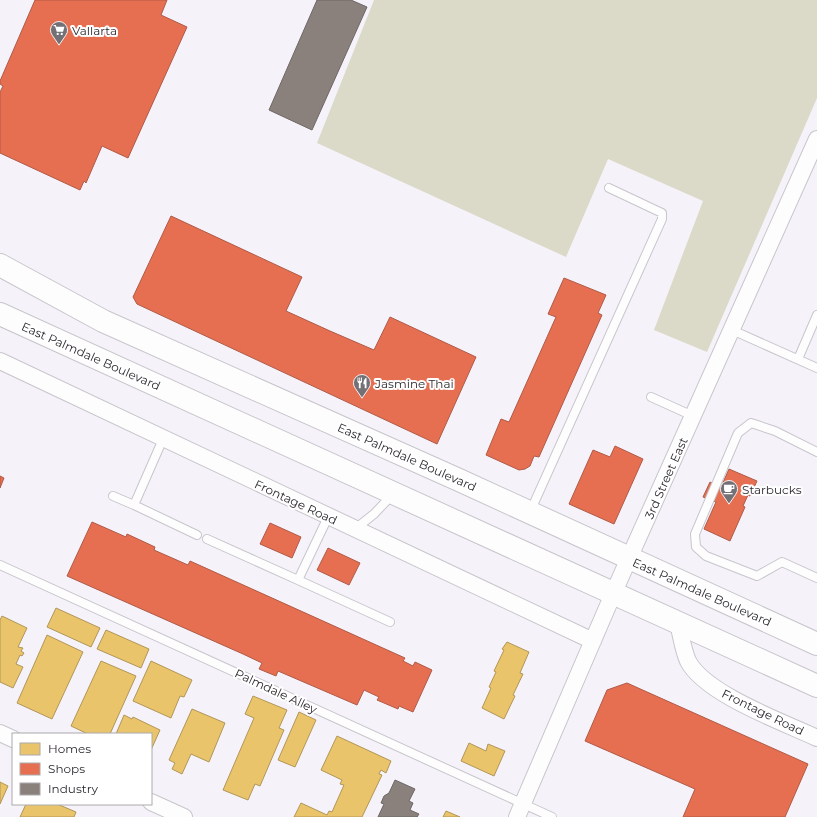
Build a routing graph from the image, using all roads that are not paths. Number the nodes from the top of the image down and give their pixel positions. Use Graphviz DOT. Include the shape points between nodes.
graph roads {
  1 [pos="817,141"];
  2 [pos="609,188"];
  3 [pos="0,265"];
  4 [pos="0,314"];
  5 [pos="817,315"];
  6 [pos="732,330"];
  7 [pos="798,360"];
  8 [pos="0,361"];
  9 [pos="817,368"];
  10 [pos="651,397"];
  11 [pos="693,416"];
  12 [pos="163,439"];
  13 [pos="817,452"];
  14 [pos="394,493"];
  15 [pos="114,496"];
  16 [pos="134,505"];
  17 [pos="530,513"];
  18 [pos="328,517"];
  19 [pos="355,529"];
  20 [pos="197,535"];
  21 [pos="207,539"];
  22 [pos="629,559"];
  23 [pos="0,565"];
  24 [pos="817,578"];
  25 [pos="298,580"];
  26 [pos="613,594"];
  27 [pos="390,622"];
  28 [pos="678,623"];
  29 [pos="593,641"];
  30 [pos="817,644"];
  31 [pos="817,686"];
  32 [pos="0,733"];
  33 [pos="817,738"];
  34 [pos="12,739"];
  35 [pos="152,802"];
  36 [pos="520,810"];
  37 [pos="184,817"];
  38 [pos="552,817"];
  1 -- 6 [label="street, 3rd Street East"];
  2 -- 17 [label="lane" via="662,213 662,219"];
  3 -- 17 [label="highway, East Palmdale Boulevard" via="103,321"];
  4 -- 14 [label="highway, East Palmdale Boulevard"];
  5 -- 7 [label="lane"];
  6 -- 7 [label="lane"];
  6 -- 11 [label="street, 3rd Street East"];
  7 -- 9 [label="lane"];
  8 -- 12 [label="street, Frontage Road"];
  10 -- 11 [label="lane"];
  11 -- 22 [label="street, 3rd Street East"];
  12 -- 16 [label="lane"];
  12 -- 18 [label="street, Frontage Road"];
  13 -- 24 [label="lane" via="775,431 752,423 738,433 695,534 696,547 706,556 757,576 782,562"];
  14 -- 19 [label="lane"];
  14 -- 26 [label="highway, East Palmdale Boulevard"];
  15 -- 16 [label="lane"];
  16 -- 20 [label="lane"];
  17 -- 22 [label="highway, East Palmdale Boulevard"];
  18 -- 19 [label="street, Frontage Road"];
  18 -- 25 [label="lane"];
  19 -- 29 [label="street, Frontage Road"];
  21 -- 25 [label="lane"];
  22 -- 26 [label="street, 3rd Street East"];
  22 -- 30 [label="highway, East Palmdale Boulevard"];
  23 -- 36 [label="lane, Palmdale Alley"];
  25 -- 27 [label="lane"];
  26 -- 28 [label="highway, East Palmdale Boulevard"];
  26 -- 29 [label="street, 3rd Street East"];
  28 -- 31 [label="highway, East Palmdale Boulevard"];
  28 -- 33 [label="street, Frontage Road" via="688,661 700,677 722,694"];
  29 -- 36 [label="street, 3rd Street East"];
  32 -- 34 [label="street"];
  35 -- 37 [label="street"];
  36 -- 38 [label="lane, Palmdale Alley"];
}
